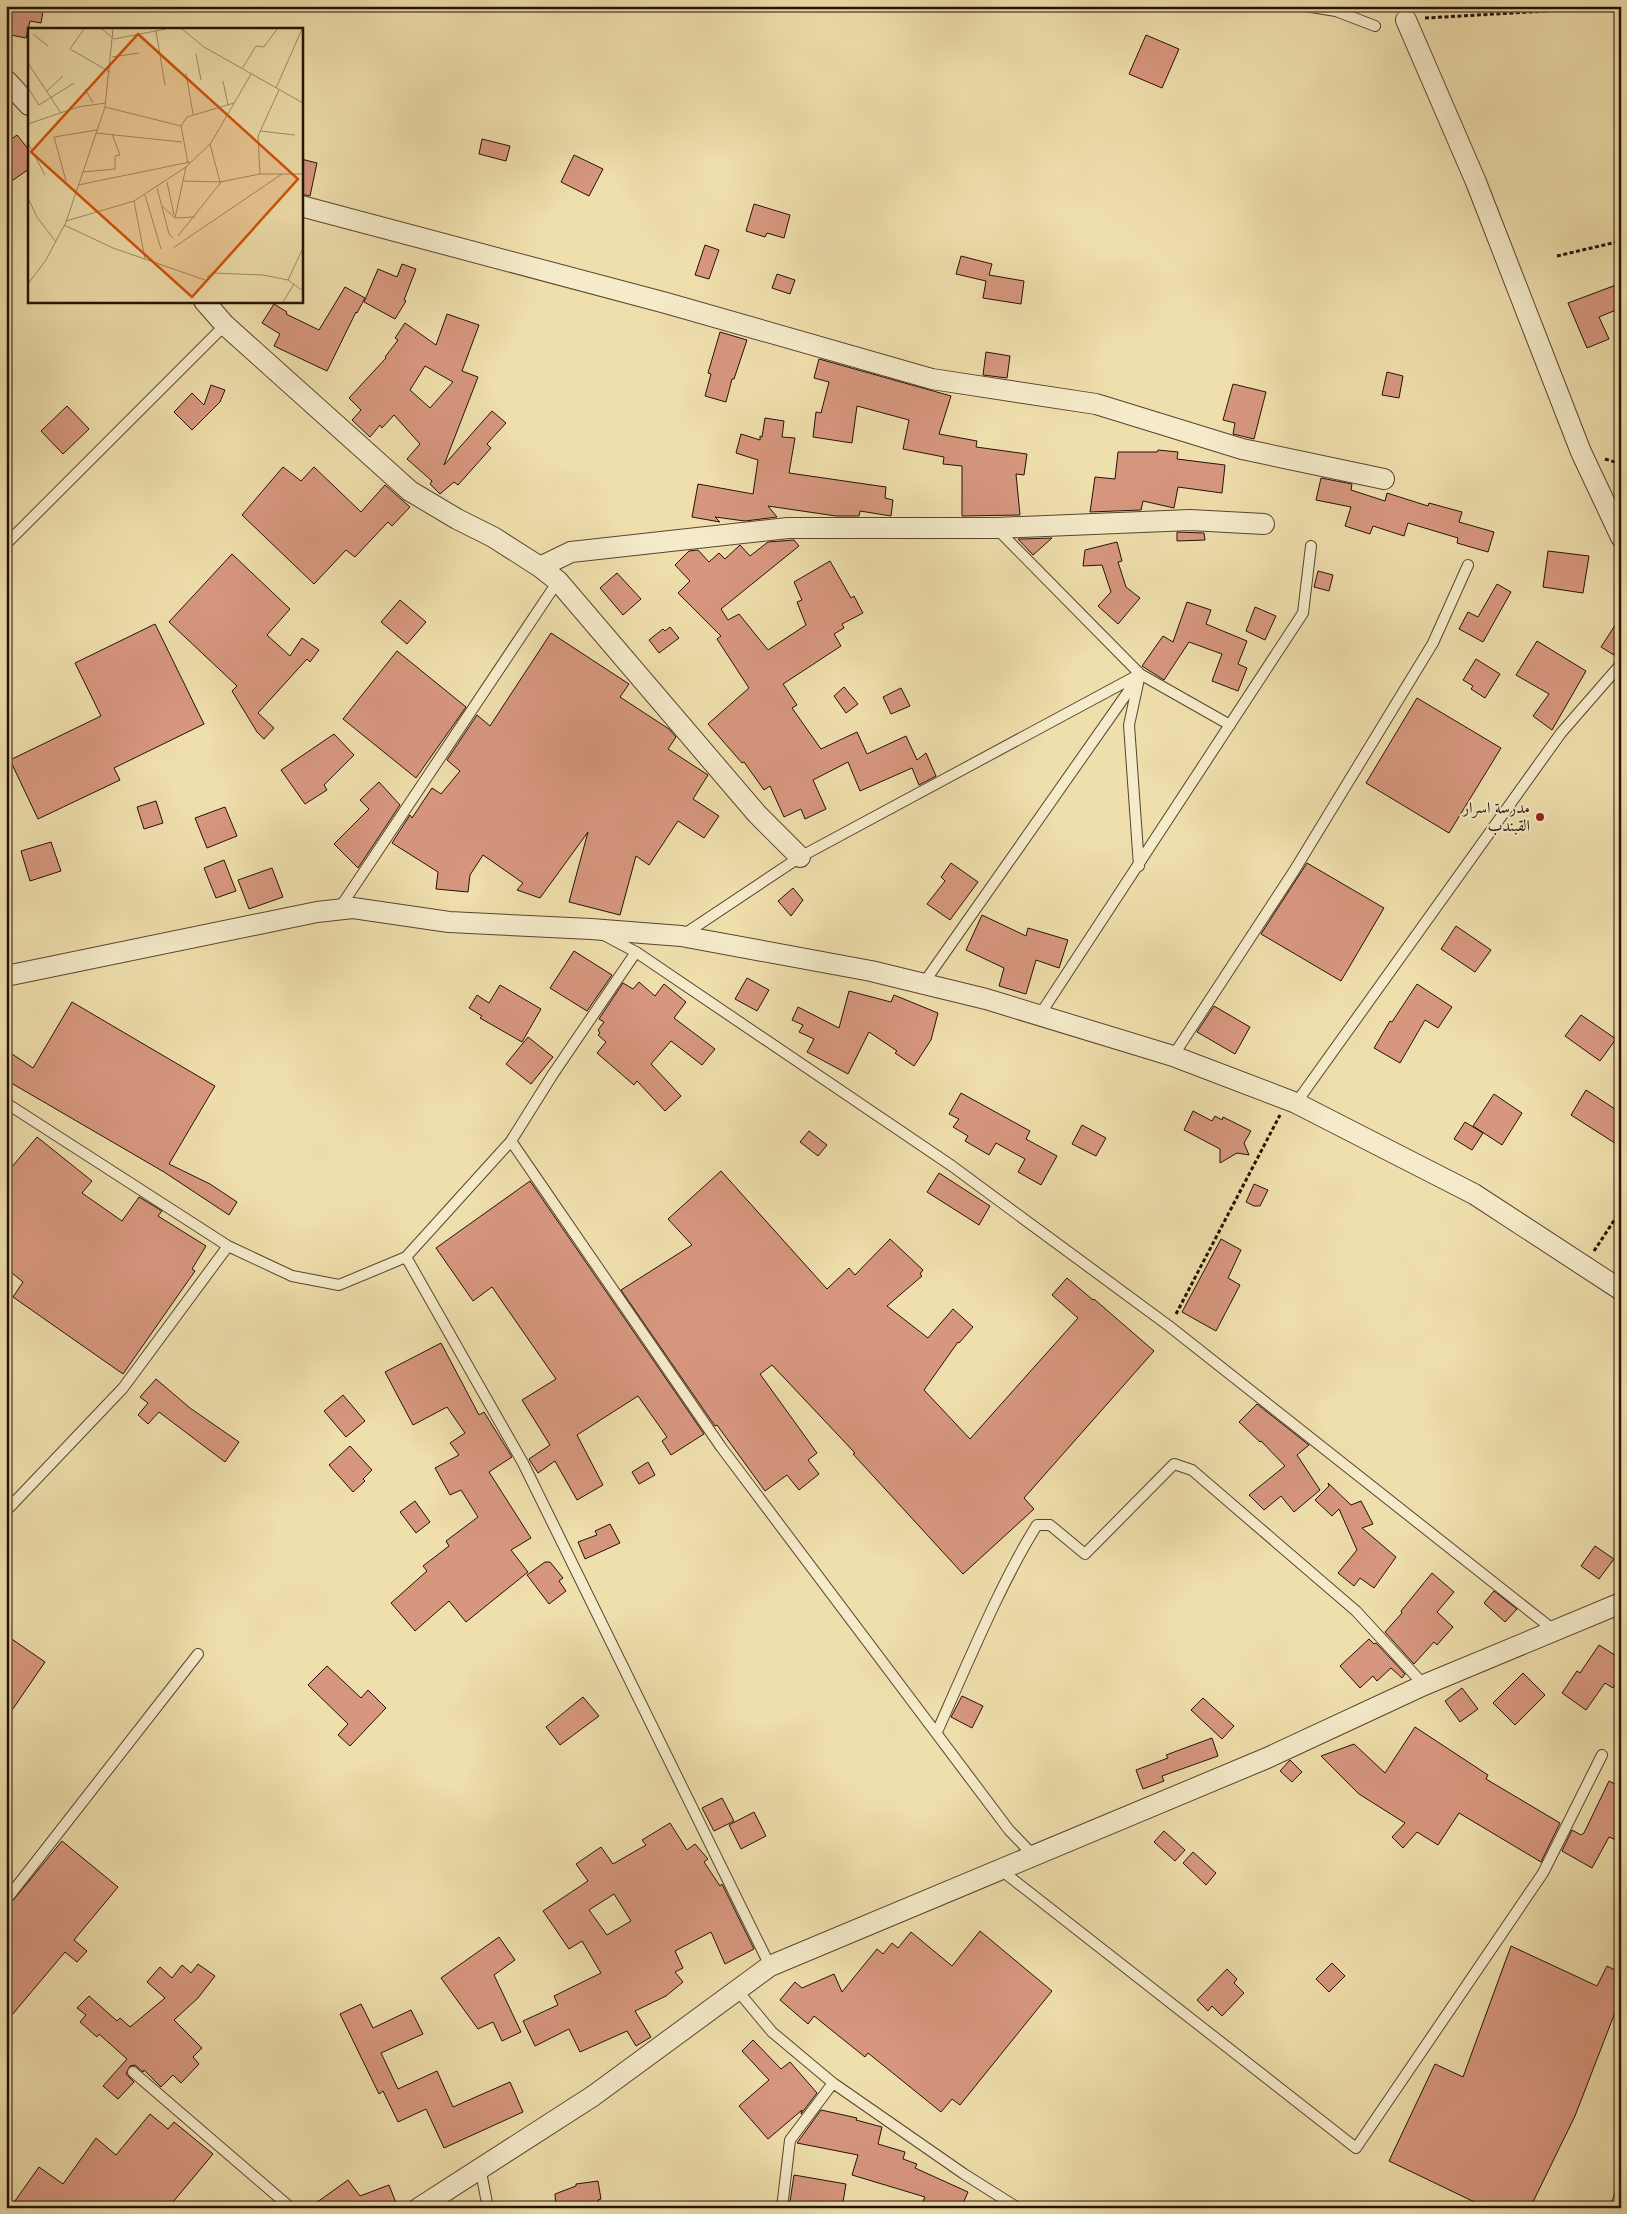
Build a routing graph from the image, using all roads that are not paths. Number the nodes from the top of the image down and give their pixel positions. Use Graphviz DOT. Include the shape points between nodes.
graph roads {
  1 [pos="1305,6"];
  2 [pos="1406,20"];
  3 [pos="1375,26"];
  4 [pos="6,80"];
  5 [pos="28,104"];
  6 [pos="302,206"];
  7 [pos="205,302"];
  8 [pos="225,325"];
  9 [pos="1384,479"];
  10 [pos="1264,524"];
  11 [pos="996,528"];
  12 [pos="1621,537"];
  13 [pos="6,544"];
  14 [pos="1311,546"];
  15 [pos="1468,565"];
  16 [pos="540,567"];
  17 [pos="558,582"];
  18 [pos="1621,664"];
  19 [pos="1140,674"];
  20 [pos="1230,725"];
  21 [pos="800,857"];
  22 [pos="1139,866"];
  23 [pos="339,910"];
  24 [pos="590,929"];
  25 [pos="681,936"];
  26 [pos="636,952"];
  27 [pos="6,976"];
  28 [pos="923,984"];
  29 [pos="1039,1016"];
  30 [pos="1173,1056"];
  31 [pos="1292,1101"];
  32 [pos="6,1103"];
  33 [pos="511,1142"];
  34 [pos="228,1246"];
  35 [pos="406,1257"];
  36 [pos="1621,1290"];
  37 [pos="6,1510"];
  38 [pos="1621,1603"];
  39 [pos="1555,1631"];
  40 [pos="198,1654"];
  41 [pos="1424,1685"];
  42 [pos="937,1732"];
  43 [pos="1602,1754"];
  44 [pos="1034,1856"];
  45 [pos="1001,1870"];
  46 [pos="6,1900"];
  47 [pos="770,1966"];
  48 [pos="737,1990"];
  49 [pos="133,2072"];
  50 [pos="832,2083"];
  51 [pos="480,2167"];
  52 [pos="1621,2193"];
  53 [pos="291,2208"];
  54 [pos="419,2208"];
  55 [pos="488,2208"];
  56 [pos="782,2208"];
  57 [pos="1018,2208"];
  58 [pos="1615,2208"];
  1 -- 3 [label="lane" via="1336,11"];
  2 -- 12 [label="street" via="1476,182 1581,452"];
  4 -- 5 [label="street"];
  6 -- 9 [label="street" via="666,303 932,379 1096,404 1242,449"];
  7 -- 8 [label="street"];
  8 -- 13 [label="lane"];
  8 -- 16 [label="street" via="410,491"];
  10 -- 11 [label="street" via="1190,520"];
  11 -- 16 [label="street" via="788,528 571,552"];
  11 -- 19 [label="lane"];
  14 -- 20 [label="lane" via="1303,613"];
  15 -- 30 [label="lane" via="1433,643 1294,871"];
  16 -- 17 [label="street"];
  17 -- 21 [label="street" via="757,814"];
  17 -- 23 [label="lane"];
  18 -- 31 [label="lane" via="1561,733"];
  19 -- 20 [label="lane"];
  19 -- 21 [label="lane"];
  19 -- 22 [label="lane" via="1129,725"];
  19 -- 28 [label="lane"];
  20 -- 22 [label="lane"];
  21 -- 25 [label="lane"];
  22 -- 29 [label="lane"];
  23 -- 24 [label="street" via="353,908 449,922"];
  23 -- 27 [label="street"];
  24 -- 25 [label="street"];
  24 -- 26 [label="lane"];
  25 -- 28 [label="street" via="871,970"];
  26 -- 33 [label="lane" via="552,1074"];
  26 -- 39 [label="lane" via="952,1166 1169,1326"];
  28 -- 29 [label="street"];
  29 -- 30 [label="street"];
  30 -- 31 [label="street"];
  31 -- 36 [label="street" via="1474,1194"];
  32 -- 34 [label="lane"];
  33 -- 35 [label="lane"];
  33 -- 42 [label="lane" via="721,1447"];
  34 -- 35 [label="lane" via="292,1276 339,1285"];
  34 -- 37 [label="lane" via="123,1388"];
  35 -- 47 [label="lane" via="523,1463"];
  38 -- 39 [label="street"];
  39 -- 41 [label="street"];
  40 -- 46 [label="lane"];
  41 -- 42 [label="lane" via="1356,1611 1192,1470 1174,1464 1085,1554 1050,1525 1037,1525 998,1598"];
  41 -- 44 [label="street" via="1267,1758"];
  42 -- 44 [label="lane" via="1010,1830"];
  43 -- 45 [label="lane" via="1543,1873 1356,2148"];
  44 -- 45 [label="street"];
  45 -- 47 [label="street"];
  47 -- 48 [label="street"];
  48 -- 50 [label="lane" via="772,2032"];
  48 -- 51 [label="street" via="593,2096"];
  49 -- 53 [label="lane"];
  50 -- 56 [label="lane" via="790,2140"];
  50 -- 57 [label="lane"];
  51 -- 54 [label="street"];
  51 -- 55 [label="lane"];
  52 -- 58 [label="lane"];
}
